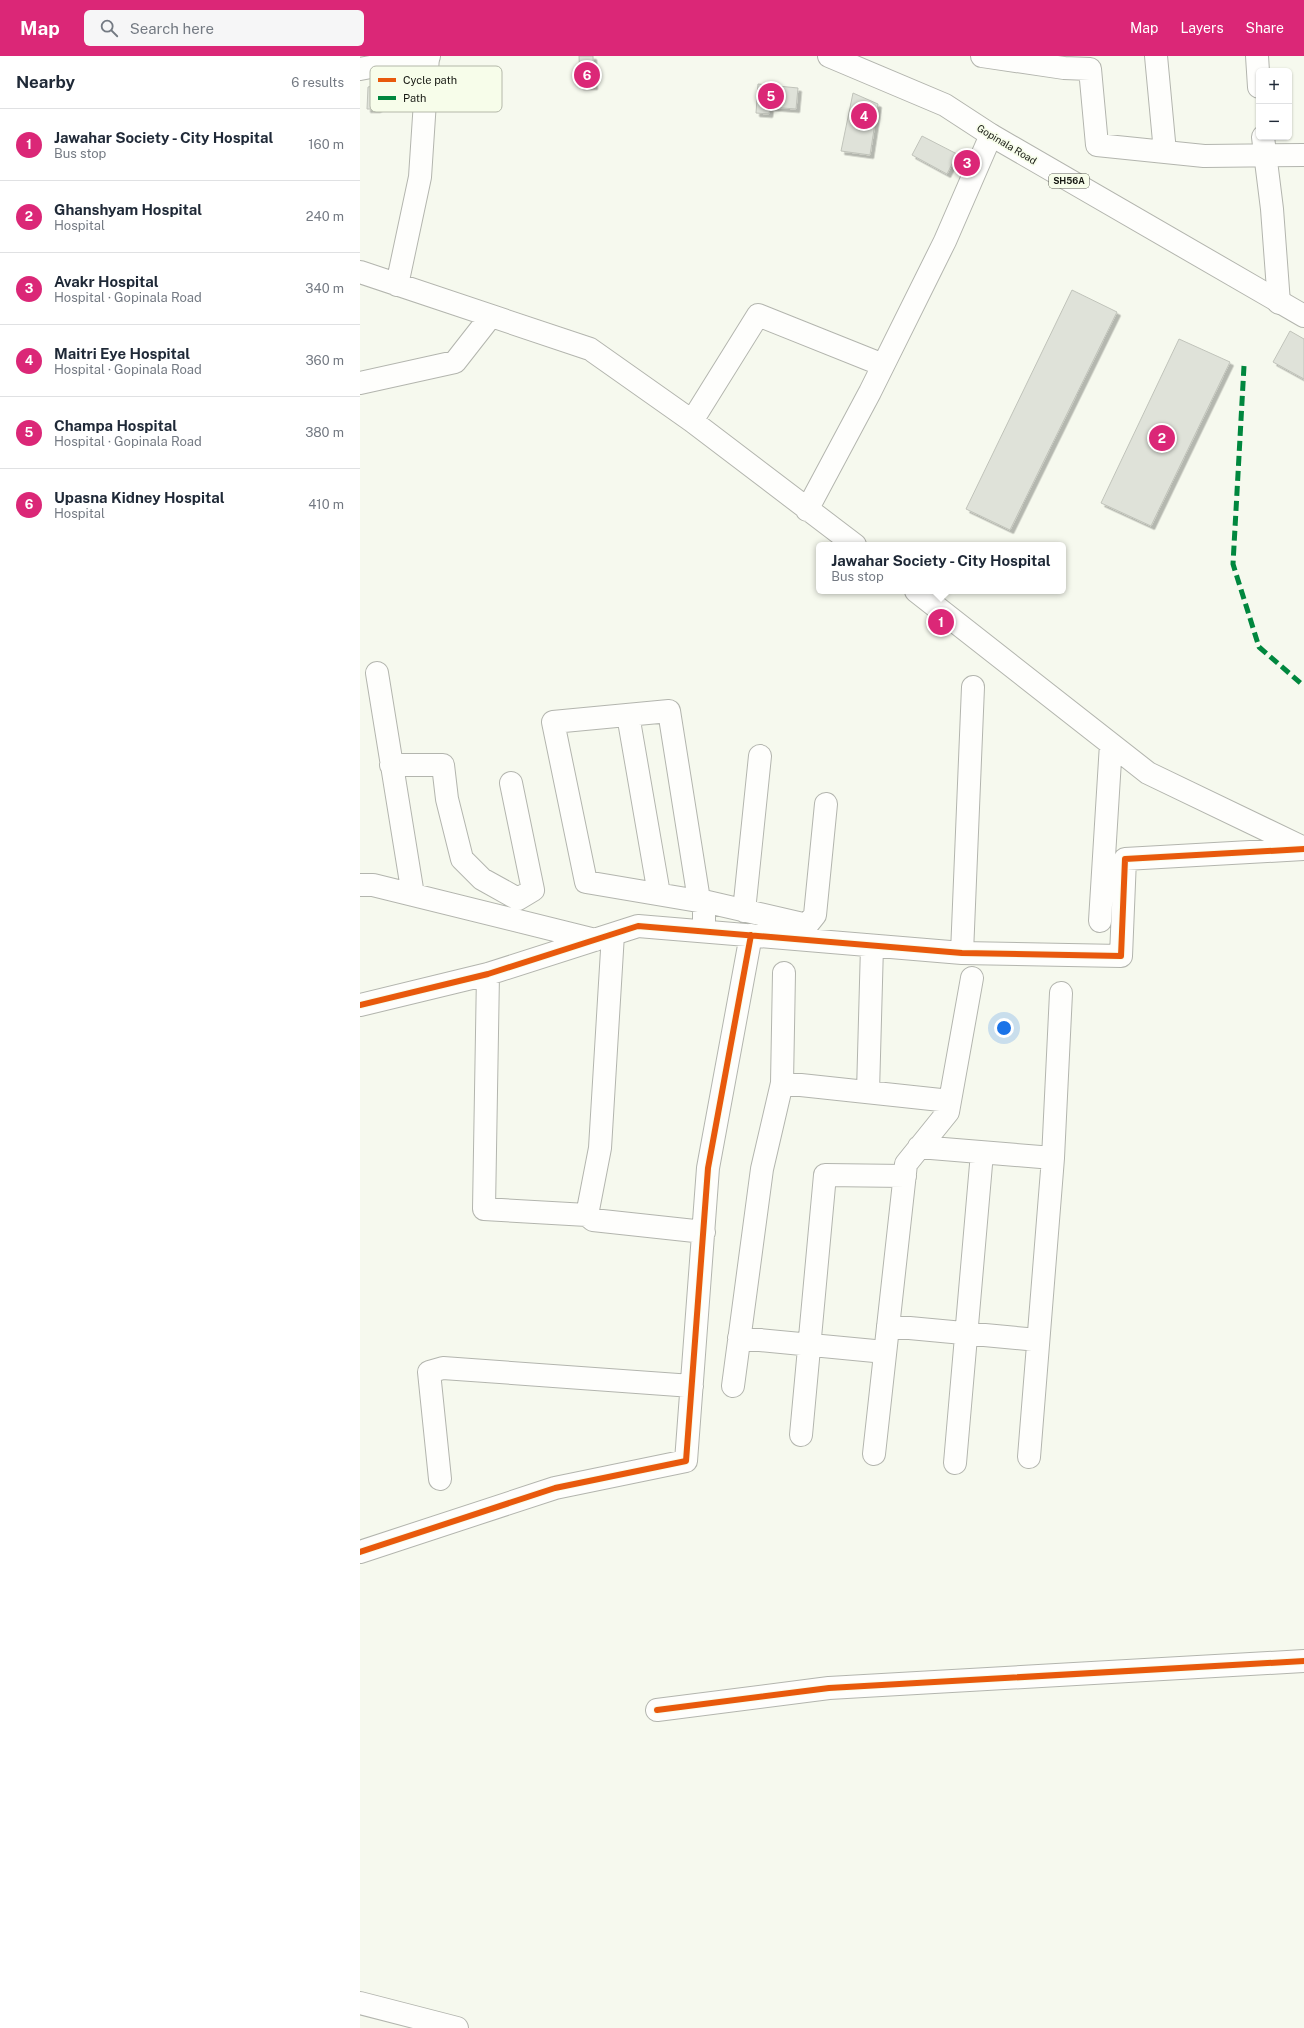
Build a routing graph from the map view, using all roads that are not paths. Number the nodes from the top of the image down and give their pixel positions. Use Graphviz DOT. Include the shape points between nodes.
graph roads {
  1 [pos="429,56"];
  2 [pos="829,56"];
  3 [pos="982,56"];
  4 [pos="1156,56"];
  5 [pos="1257,56"];
  6 [pos="1064,62"];
  7 [pos="376,66"];
  8 [pos="428,66"];
  9 [pos="370,67"];
  10 [pos="1258,68"];
  11 [pos="360,69"];
  12 [pos="425,112"];
  13 [pos="991,135"];
  14 [pos="1263,146"];
  15 [pos="1165,152"];
  16 [pos="1304,155"];
  17 [pos="360,272"];
  18 [pos="397,285"];
  19 [pos="1279,303"];
  20 [pos="491,316"];
  21 [pos="1304,316"];
  22 [pos="884,365"];
  23 [pos="360,383"];
  24 [pos="692,421"];
  25 [pos="807,510"];
  26 [pos="851,542"];
  27 [pos="920,594"];
  28 [pos="377,673"];
  29 [pos="973,687"];
  30 [pos="628,715"];
  31 [pos="1111,744"];
  32 [pos="760,756"];
  33 [pos="391,765"];
  34 [pos="510,783"];
  35 [pos="826,804"];
  36 [pos="1304,849"];
  37 [pos="360,885"];
  38 [pos="659,894"];
  39 [pos="413,895"];
  40 [pos="704,902"];
  41 [pos="744,911"];
  42 [pos="1100,921"];
  43 [pos="704,931"];
  44 [pos="751,935"];
  45 [pos="604,937"];
  46 [pos="872,946"];
  47 [pos="962,953"];
  48 [pos="784,973"];
  49 [pos="488,974"];
  50 [pos="972,978"];
  51 [pos="1061,993"];
  52 [pos="360,1005"];
  53 [pos="782,1083"];
  54 [pos="868,1092"];
  55 [pos="950,1101"];
  56 [pos="919,1148"];
  57 [pos="982,1153"];
  58 [pos="1053,1158"];
  59 [pos="905,1176"];
  60 [pos="587,1215"];
  61 [pos="704,1232"];
  62 [pos="888,1326"];
  63 [pos="966,1333"];
  64 [pos="739,1338"];
  65 [pos="1038,1340"];
  66 [pos="809,1345"];
  67 [pos="885,1352"];
  68 [pos="692,1386"];
  69 [pos="733,1386"];
  70 [pos="801,1435"];
  71 [pos="874,1454"];
  72 [pos="1029,1457"];
  73 [pos="955,1463"];
  74 [pos="440,1479"];
  75 [pos="360,1552"];
  76 [pos="1304,1661"];
  77 [pos="657,1710"];
  78 [pos="360,2003"];
  79 [pos="457,2028"];
  1 -- 7 [label="street"];
  1 -- 8 [label="street"];
  2 -- 13 [label="street, Gopinala Road / SH56A" via="945,105"];
  3 -- 6 [label="street"];
  4 -- 15 [label="street"];
  5 -- 10 [label="street"];
  6 -- 15 [label="street" via="1090,70 1097,145"];
  9 -- 11 [label="street"];
  12 -- 18 [label="street" via="420,177"];
  13 -- 19 [label="street, Gopinala Road / SH56A"];
  13 -- 22 [label="street" via="945,241"];
  14 -- 15 [label="street" via="1204,156"];
  14 -- 16 [label="street"];
  14 -- 19 [label="street" via="1272,209"];
  17 -- 18 [label="street"];
  18 -- 20 [label="street"];
  19 -- 21 [label="street, Gopinala Road / SH56A"];
  20 -- 23 [label="street" via="455,362"];
  20 -- 24 [label="street" via="590,349"];
  22 -- 24 [label="street" via="758,315"];
  22 -- 25 [label="street"];
  24 -- 25 [label="street"];
  25 -- 26 [label="street"];
  27 -- 31 [label="street"];
  28 -- 33 [label="street"];
  29 -- 47 [label="street"];
  30 -- 38 [label="street"];
  30 -- 38 [label="street" via="553,722 586,882"];
  30 -- 40 [label="street" via="669,711 700,900"];
  31 -- 36 [label="street" via="1148,773"];
  31 -- 42 [label="street"];
  32 -- 41 [label="street"];
  33 -- 34 [label="street" via="443,765 447,799 462,859 482,879 518,900 534,890"];
  33 -- 39 [label="street"];
  35 -- 41 [label="street" via="815,915 807,925"];
  36 -- 47 [label="street" via="1125,859 1121,956"];
  37 -- 39 [label="street" via="373,885"];
  38 -- 40 [label="street"];
  39 -- 45 [label="street"];
  40 -- 41 [label="street"];
  40 -- 43 [label="street"];
  43 -- 44 [label="street"];
  43 -- 45 [label="street" via="638,926"];
  44 -- 46 [label="street"];
  44 -- 61 [label="street" via="708,1168"];
  45 -- 49 [label="street"];
  45 -- 60 [label="street" via="600,1148"];
  46 -- 47 [label="street"];
  46 -- 54 [label="street"];
  48 -- 53 [label="street"];
  49 -- 52 [label="street"];
  49 -- 60 [label="street" via="484,1209"];
  50 -- 55 [label="street"];
  51 -- 58 [label="street"];
  53 -- 54 [label="street"];
  53 -- 64 [label="street" via="762,1169"];
  54 -- 55 [label="street"];
  55 -- 56 [label="street" via="948,1112"];
  56 -- 57 [label="street"];
  56 -- 59 [label="street" via="906,1164"];
  57 -- 58 [label="street"];
  57 -- 63 [label="street"];
  58 -- 65 [label="street"];
  59 -- 62 [label="street"];
  59 -- 66 [label="street" via="825,1175"];
  60 -- 61 [label="street" via="593,1220"];
  61 -- 68 [label="street"];
  62 -- 63 [label="street"];
  62 -- 67 [label="street"];
  63 -- 65 [label="street"];
  63 -- 73 [label="street"];
  64 -- 66 [label="street"];
  64 -- 69 [label="street"];
  65 -- 72 [label="street"];
  66 -- 67 [label="street"];
  66 -- 70 [label="street"];
  67 -- 71 [label="street"];
  68 -- 74 [label="street" via="443,1368 429,1372"];
  68 -- 75 [label="street" via="686,1461 555,1488"];
  76 -- 77 [label="street" via="829,1688"];
  78 -- 79 [label="street"];
}
